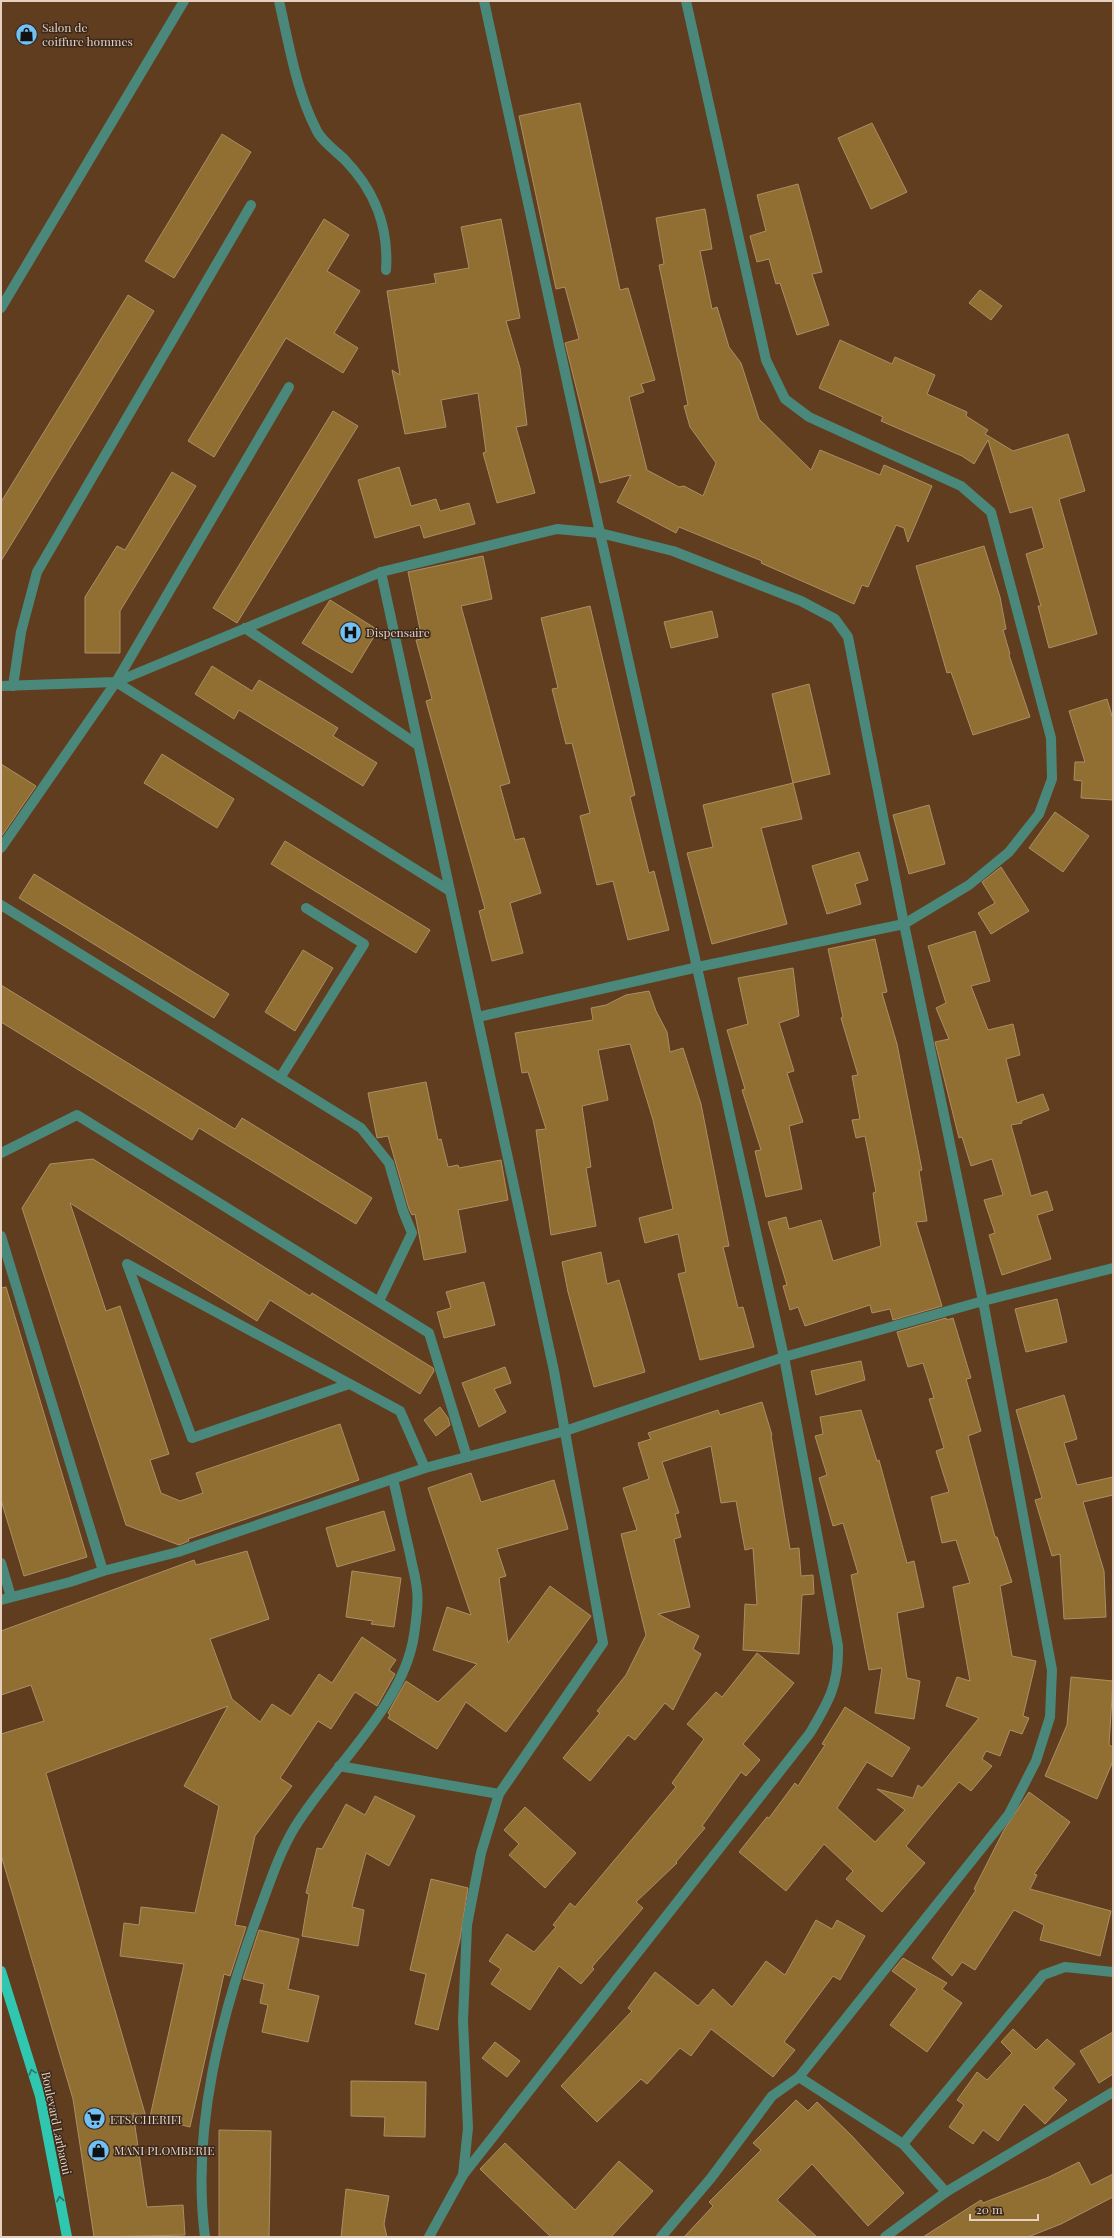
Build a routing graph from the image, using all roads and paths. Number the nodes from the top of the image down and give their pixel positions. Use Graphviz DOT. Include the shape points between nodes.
graph roads {
  1 [pos="184,1"];
  2 [pos="279,1"];
  3 [pos="484,1"];
  4 [pos="686,1"];
  5 [pos="252,205"];
  6 [pos="386,270"];
  7 [pos="1,308"];
  8 [pos="289,387"];
  9 [pos="600,533"];
  10 [pos="381,572"];
  11 [pos="245,628"];
  12 [pos="116,682"];
  13 [pos="1,686"];
  14 [pos="13,686"];
  15 [pos="418,745"];
  16 [pos="1,848"];
  17 [pos="450,891"];
  18 [pos="1,905"];
  19 [pos="306,908"];
  20 [pos="904,924"];
  21 [pos="698,967"];
  22 [pos="478,1017"];
  23 [pos="280,1078"];
  24 [pos="1,1153"];
  25 [pos="1,1236"];
  26 [pos="1113,1268"];
  27 [pos="379,1301"];
  28 [pos="983,1301"];
  29 [pos="784,1358"];
  30 [pos="349,1384"];
  31 [pos="565,1431"];
  32 [pos="467,1457"];
  33 [pos="425,1468"];
  34 [pos="393,1479"];
  35 [pos="1,1563"];
  36 [pos="103,1570"];
  37 [pos="6,1599"];
  38 [pos="339,1766"];
  39 [pos="498,1794"];
  40 [pos="1,1971"];
  41 [pos="1113,1972"];
  42 [pos="799,2077"];
  43 [pos="1113,2092"];
  44 [pos="903,2144"];
  45 [pos="463,2175"];
  46 [pos="946,2192"];
  47 [pos="67,2237"];
  48 [pos="205,2237"];
  49 [pos="429,2237"];
  50 [pos="661,2237"];
  51 [pos="885,2237"];
  1 -- 7 [label="street"];
  2 -- 6 [label="street" via="302,98 316,131 347,162 371,192 382,218 388,252"];
  3 -- 9 [label="street"];
  4 -- 20 [label="street" via="766,360 777,385 785,399 809,417 961,486 991,512 1050,738 1052,779 1039,814 1008,852 980,876"];
  5 -- 14 [label="street" via="37,572 21,632"];
  8 -- 12 [label="street"];
  9 -- 10 [label="street" via="557,529"];
  9 -- 20 [label="street" via="680,554 801,601 834,619 839,625 848,637"];
  9 -- 21 [label="street"];
  10 -- 11 [label="street"];
  10 -- 15 [label="street"];
  11 -- 12 [label="street"];
  11 -- 15 [label="street"];
  12 -- 14 [label="street"];
  12 -- 16 [label="street"];
  12 -- 17 [label="street"];
  13 -- 14 [label="street"];
  15 -- 17 [label="street"];
  17 -- 22 [label="street"];
  18 -- 23 [label="street"];
  19 -- 23 [label="street" via="364,944"];
  20 -- 21 [label="street"];
  20 -- 28 [label="street"];
  21 -- 22 [label="street"];
  21 -- 29 [label="street"];
  22 -- 31 [label="street"];
  23 -- 27 [label="street" via="361,1128 388,1163 412,1233"];
  24 -- 27 [label="street" via="77,1115"];
  25 -- 36 [label="street"];
  26 -- 28 [label="street"];
  27 -- 32 [label="street" via="429,1333"];
  28 -- 29 [label="street"];
  28 -- 42 [label="street" via="1052,1670 1050,1717 1036,1761 1008,1814"];
  29 -- 31 [label="street"];
  29 -- 45 [label="street" via="838,1646 839,1670 833,1691 810,1733"];
  30 -- 30 [label="street" via="190,1297 127,1264 192,1438"];
  30 -- 33 [label="street" via="400,1412"];
  31 -- 32 [label="street"];
  31 -- 39 [label="street" via="603,1643"];
  32 -- 33 [label="street"];
  33 -- 34 [label="street"];
  34 -- 36 [label="street" via="178,1552"];
  34 -- 38 [label="street" via="418,1591 414,1636 403,1673 380,1713"];
  35 -- 37 [label="street"];
  36 -- 37 [label="street" via="70,1582"];
  38 -- 39 [label="street"];
  38 -- 48 [label="street" via="294,1829 270,1882 240,1967 206,2106 201,2185"];
  39 -- 45 [label="street" via="481,1853 467,1924 463,2021 468,2128"];
  47 -- 40 [label="main road, Boulevard Larbaoui, one-way" via="40,2096"];
  41 -- 44 [label="street" via="1065,1967 1043,1974"];
  42 -- 44 [label="street"];
  42 -- 50 [label="street" via="772,2096 711,2178"];
  43 -- 46 [label="street"];
  44 -- 46 [label="street"];
  45 -- 49 [label="street"];
  46 -- 51 [label="street"];
}
